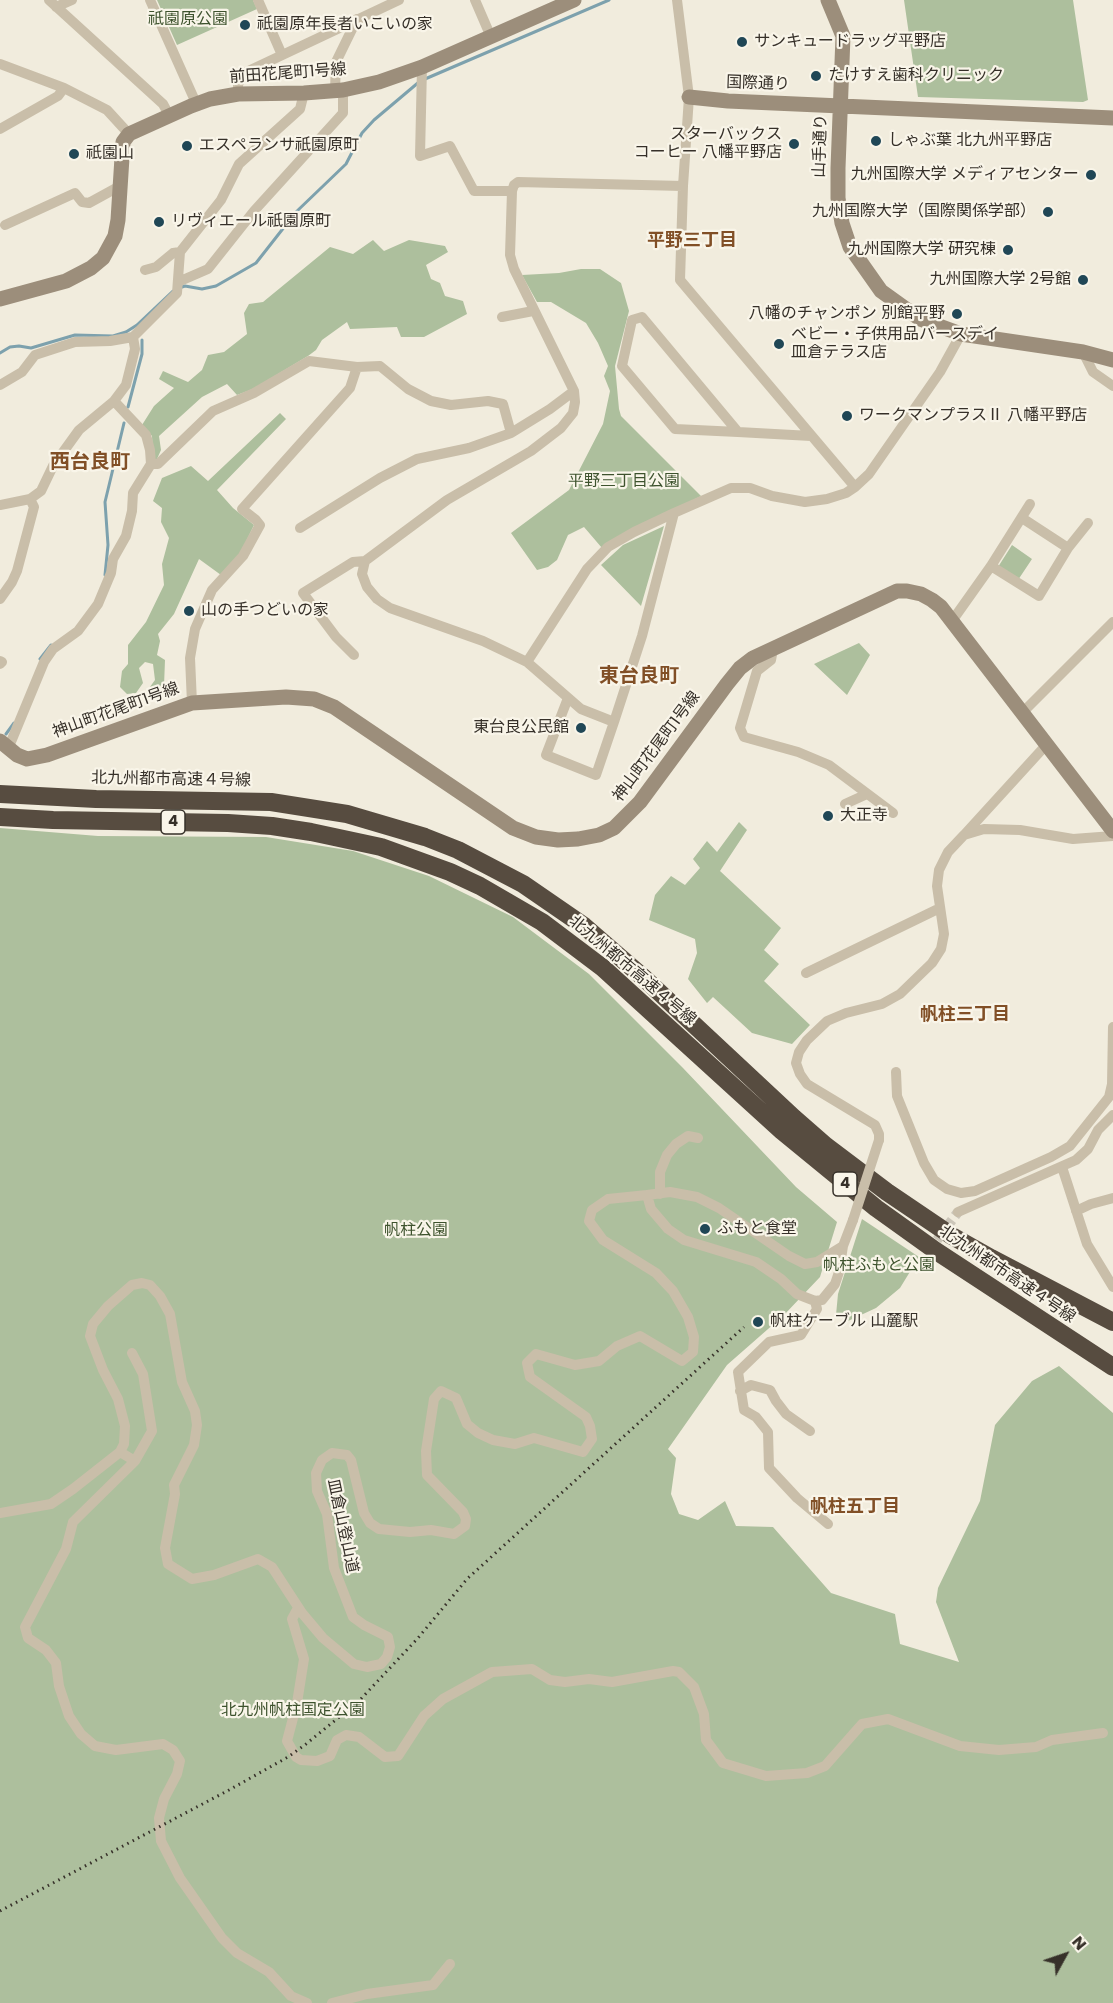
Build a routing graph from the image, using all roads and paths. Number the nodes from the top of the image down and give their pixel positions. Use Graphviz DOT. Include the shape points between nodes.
graph roads {
  1 [pos="72,0"];
  2 [pos="150,0"];
  3 [pos="258,0"];
  4 [pos="399,0"];
  5 [pos="475,0"];
  6 [pos="574,0"];
  7 [pos="677,0"];
  8 [pos="828,0"];
  9 [pos="53,3"];
  10 [pos="357,20"];
  11 [pos="490,37"];
  12 [pos="282,55"];
  13 [pos="0,64"];
  14 [pos="422,76"];
  15 [pos="64,88"];
  16 [pos="339,91"];
  17 [pos="304,93"];
  18 [pos="238,94"];
  19 [pos="689,97"];
  20 [pos="196,103"];
  21 [pos="841,105"];
  22 [pos="169,115"];
  23 [pos="1113,118"];
  24 [pos="0,129"];
  25 [pos="129,134"];
  26 [pos="120,186"];
  27 [pos="683,186"];
  28 [pos="512,190"];
  29 [pos="5,225"];
  30 [pos="180,252"];
  31 [pos="145,270"];
  32 [pos="178,286"];
  33 [pos="0,299"];
  34 [pos="533,311"];
  35 [pos="502,317"];
  36 [pos="961,334"];
  37 [pos="132,337"];
  38 [pos="1083,352"];
  39 [pos="1113,360"];
  40 [pos="357,368"];
  41 [pos="0,385"];
  42 [pos="1113,386"];
  43 [pos="574,391"];
  44 [pos="114,401"];
  45 [pos="738,432"];
  46 [pos="511,433"];
  47 [pos="811,436"];
  48 [pos="151,464"];
  49 [pos="855,487"];
  50 [pos="30,499"];
  51 [pos="1030,504"];
  52 [pos="0,505"];
  53 [pos="674,513"];
  54 [pos="1022,518"];
  55 [pos="1088,523"];
  56 [pos="300,528"];
  57 [pos="1068,548"];
  58 [pos="365,561"];
  59 [pos="991,566"];
  60 [pos="0,599"];
  61 [pos="952,621"];
  62 [pos="1113,622"];
  63 [pos="773,649"];
  64 [pos="354,655"];
  65 [pos="527,662"];
  66 [pos="568,698"];
  67 [pos="192,703"];
  68 [pos="1023,712"];
  69 [pos="614,722"];
  70 [pos="1047,744"];
  71 [pos="4,745"];
  72 [pos="2,794"];
  73 [pos="867,794"];
  74 [pos="845,804"];
  75 [pos="893,813"];
  76 [pos="0,817"];
  77 [pos="1113,831"];
  78 [pos="964,835"];
  79 [pos="1113,836"];
  80 [pos="940,908"];
  81 [pos="806,973"];
  82 [pos="1113,1027"];
  83 [pos="896,1072"];
  84 [pos="1113,1115"];
  85 [pos="698,1138"];
  86 [pos="1062,1167"];
  87 [pos="660,1194"];
  88 [pos="647,1195"];
  89 [pos="1113,1198"];
  90 [pos="1076,1211"];
  91 [pos="958,1212"];
  92 [pos="843,1246"];
  93 [pos="1113,1287"];
  94 [pos="815,1301"];
  95 [pos="1113,1322"];
  96 [pos="132,1353"];
  97 [pos="1113,1367"];
  98 [pos="741,1391"];
  99 [pos="810,1431"];
  100 [pos="120,1452"];
  101 [pos="135,1461"];
  102 [pos="0,1513"];
  103 [pos="828,1524"];
  104 [pos="298,1608"];
  105 [pos="1103,1733"];
  106 [pos="450,1964"];
  107 [pos="307,2003"];
  108 [pos="332,2003"];
  1 -- 9 [label="street"];
  2 -- 20 [label="street"];
  3 -- 12 [label="street"];
  4 -- 10 [label="street"];
  5 -- 11 [label="street"];
  6 -- 11 [label="street, 前田花尾町1号線"];
  7 -- 19 [label="street"];
  8 -- 21 [label="street, 山手通り" via="843,36"];
  9 -- 22 [label="street" via="163,104"];
  10 -- 12 [label="street"];
  10 -- 16 [label="street" via="336,62"];
  11 -- 14 [label="street, 前田花尾町1号線"];
  12 -- 18 [label="street" via="242,74"];
  13 -- 15 [label="street"];
  14 -- 16 [label="street, 前田花尾町1号線"];
  14 -- 28 [label="street" via="420,156 450,146 474,190"];
  15 -- 24 [label="street" via="58,96"];
  15 -- 25 [label="street" via="107,110"];
  16 -- 17 [label="street, 前田花尾町1号線"];
  16 -- 32 [label="street" via="343,112 208,269"];
  17 -- 18 [label="street, 前田花尾町1号線"];
  17 -- 30 [label="street" via="300,109 240,164 221,200"];
  18 -- 20 [label="street, 前田花尾町1号線"];
  19 -- 21 [label="street, 国際通り"];
  19 -- 27 [label="street"];
  20 -- 22 [label="street, 前田花尾町1号線"];
  21 -- 23 [label="street, 国際通り"];
  21 -- 36 [label="street, 山手通り" via="838,198 850,247 880,291 934,326"];
  22 -- 25 [label="street, 前田花尾町1号線"];
  25 -- 26 [label="street" via="123,142"];
  26 -- 29 [label="street" via="89,203 82,202 75,193"];
  26 -- 33 [label="street" via="115,236 103,258 66,281"];
  27 -- 28 [label="street" via="518,182"];
  27 -- 47 [label="street" via="680,280"];
  28 -- 34 [label="street" via="510,255"];
  30 -- 31 [label="street"];
  30 -- 32 [label="street"];
  32 -- 37 [label="street"];
  34 -- 35 [label="street"];
  34 -- 43 [label="street"];
  36 -- 38 [label="street, 山手通り"];
  36 -- 49 [label="street" via="940,372 869,474"];
  37 -- 41 [label="street" via="75,342 35,355 22,372"];
  37 -- 44 [label="street" via="135,349 126,384"];
  38 -- 39 [label="street, 山手通り"];
  38 -- 42 [label="street" via="1094,372"];
  40 -- 46 [label="street" via="380,366 408,390 431,401 451,405 488,401 503,404"];
  40 -- 48 [label="street" via="309,361 213,411 158,464"];
  40 -- 67 [label="street" via="350,388 242,509 260,525 243,556 213,590 195,629 190,658"];
  43 -- 46 [label="street"];
  43 -- 58 [label="street" via="573,413 561,428 505,467 447,500"];
  44 -- 48 [label="street" via="146,435"];
  44 -- 50 [label="street" via="79,430 53,466 41,491"];
  45 -- 45 [label="street" via="675,429 622,366 632,320 642,317"];
  45 -- 47 [label="street"];
  46 -- 56 [label="street" via="469,448 417,459"];
  47 -- 49 [label="street"];
  48 -- 71 [label="street" via="133,493 126,536 113,559 98,604 78,631 53,649 44,662"];
  49 -- 53 [label="street" via="827,499 805,502 750,488 731,488"];
  50 -- 52 [label="street"];
  50 -- 60 [label="street" via="34,507 17,570"];
  51 -- 54 [label="street"];
  53 -- 65 [label="street" via="608,547 587,569"];
  53 -- 69 [label="street" via="642,636"];
  54 -- 57 [label="street"];
  54 -- 59 [label="street"];
  55 -- 57 [label="street"];
  57 -- 59 [label="street" via="1039,596"];
  58 -- 64 [label="street" via="353,562 303,593"];
  58 -- 65 [label="street" via="362,574 367,587 390,608 483,641"];
  59 -- 61 [label="street"];
  61 -- 63 [label="street, 神山町花尾町1号線" via="932,600 914,592 897,591"];
  61 -- 68 [label="street, 神山町花尾町1号線"];
  62 -- 68 [label="street"];
  63 -- 67 [label="street, 神山町花尾町1号線" via="740,668 623,820 599,835 578,839 536,837 513,828 334,707 314,699"];
  63 -- 73 [label="street" via="771,660 757,671 740,728 744,737 829,765"];
  65 -- 66 [label="street"];
  66 -- 69 [label="street" via="581,709"];
  66 -- 69 [label="street" via="546,755 596,775"];
  67 -- 71 [label="street, 神山町花尾町1号線" via="47,755 27,759"];
  68 -- 70 [label="street, 神山町花尾町1号線"];
  70 -- 77 [label="street, 神山町花尾町1号線"];
  70 -- 78 [label="street"];
  72 -- 95 [label="highway, 北九州都市高速４号線 / 4" via="271,802 347,814 425,837 492,867 554,904 616,953 758,1087 857,1170 952,1236"];
  73 -- 74 [label="street"];
  73 -- 75 [label="street"];
  76 -- 97 [label="highway, 北九州都市高速４号線 / 4" via="272,826 344,838 418,859 480,886 542,922 603,968 782,1131 876,1209"];
  78 -- 79 [label="street" via="984,829 1020,830 1072,839"];
  78 -- 80 [label="street" via="948,852 939,870"];
  80 -- 81 [label="street"];
  80 -- 92 [label="street, bridge" via="944,934 932,963 900,994 882,1004 827,1021 799,1052 796,1063 807,1084 875,1125 879,1134"];
  82 -- 83 [label="street" via="1109,1097 1070,1146 975,1191 961,1193 934,1180 897,1096"];
  84 -- 86 [label="street" via="1098,1130 1088,1149"];
  85 -- 87 [label="street" via="688,1136 667,1155 660,1172"];
  86 -- 90 [label="street"];
  86 -- 91 [label="street"];
  87 -- 88 [label="street"];
  87 -- 92 [label="street" via="698,1197 805,1264 818,1262"];
  88 -- 94 [label="street" via="651,1209 684,1240 756,1262 797,1294"];
  88 -- 104 [label="street, 皿倉山登山道" via="608,1199 592,1209 589,1221 603,1240 656,1273 673,1291 688,1317 694,1337 693,1352 682,1361 640,1336 617,1346 599,1361 575,1365 536,1354 527,1363 530,1377 586,1417 590,1425 592,1439 583,1452 534,1438 515,1444 493,1440 467,1424 456,1398 441,1391 434,1400 426,1451 427,1475 463,1512 465,1526 454,1534 379,1529 370,1523 361,1503 351,1460 347,1455 332,1453 322,1460 316,1473 317,1491 327,1514 334,1568 353,1617 388,1636 387,1657 381,1664 367,1667 354,1664 323,1638"];
  89 -- 90 [label="street"];
  90 -- 93 [label="street" via="1087,1244"];
  92 -- 94 [label="street" via="836,1284"];
  94 -- 98 [label="street" via="817,1309 801,1335 769,1342 738,1372"];
  96 -- 101 [label="street" via="143,1374 152,1431"];
  98 -- 99 [label="street" via="751,1385 771,1390 786,1414"];
  98 -- 103 [label="street" via="744,1410 768,1432 769,1468"];
  100 -- 101 [label="street"];
  100 -- 102 [label="street" via="51,1504"];
  100 -- 104 [label="street, 皿倉山登山道" via="125,1426 90,1336 93,1324 108,1306 132,1285 142,1283 150,1285 160,1296 170,1314 182,1382 197,1425 194,1445 174,1485 165,1548 168,1564 192,1579 258,1559 272,1567"];
  101 -- 107 [label="street" via="73,1522 66,1549 25,1627 28,1638 46,1650 56,1663 69,1716 95,1746 116,1750 163,1744 173,1750 180,1761 159,1818 161,1841 222,1938 237,1953 269,1972 291,1996"];
  104 -- 105 [label="street" via="292,1619 304,1659 287,1741 301,1760 317,1761 330,1756 337,1740 346,1735 359,1737 385,1757 398,1756 424,1716 443,1699 492,1672 532,1669 550,1680 565,1682 612,1682 679,1672 694,1686 704,1714 706,1740 723,1763 766,1776 807,1773 825,1766 862,1724 888,1719 960,1746 999,1750 1036,1747 1052,1740"];
  106 -- 108 [label="street" via="433,1985"];
}
